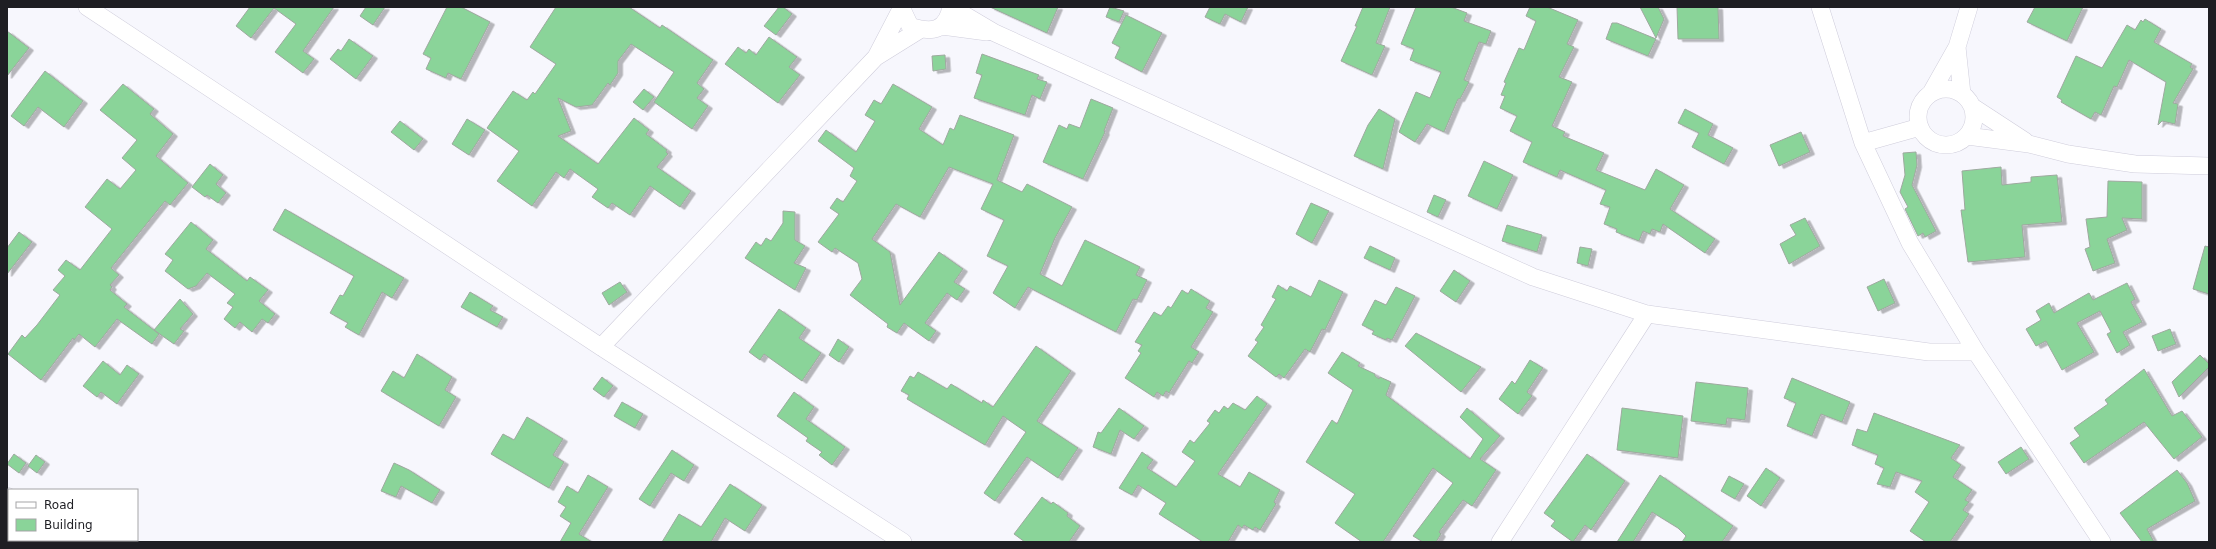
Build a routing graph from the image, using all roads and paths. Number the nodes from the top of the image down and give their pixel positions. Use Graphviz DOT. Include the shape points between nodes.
graph roads {
  1 [pos="87,7"];
  2 [pos="952,7"];
  3 [pos="1820,7"];
  4 [pos="1969,7"];
  5 [pos="901,8"];
  6 [pos="942,26"];
  7 [pos="921,29"];
  8 [pos="995,33"];
  9 [pos="1957,47"];
  10 [pos="876,57"];
  11 [pos="1932,92"];
  12 [pos="1962,94"];
  13 [pos="1973,107"];
  14 [pos="1920,127"];
  15 [pos="1967,136"];
  16 [pos="1863,143"];
  17 [pos="2029,144"];
  18 [pos="2209,166"];
  19 [pos="1648,314"];
  20 [pos="601,347"];
  21 [pos="1976,352"];
  22 [pos="903,542"];
  23 [pos="1500,542"];
  24 [pos="2102,542"];
  1 -- 20 [label="street"];
  2 -- 6 [label="street" via="949,18"];
  2 -- 8 [label="street"];
  3 -- 16 [label="street"];
  4 -- 9 [label="street"];
  5 -- 7 [label="street" via="910,26"];
  5 -- 10 [label="street"];
  6 -- 7 [label="street" via="926,31"];
  6 -- 8 [label="street"];
  7 -- 10 [label="street"];
  8 -- 19 [label="street" via="1533,276"];
  9 -- 11 [label="street"];
  9 -- 12 [label="street"];
  10 -- 20 [label="street"];
  11 -- 12 [label="street" via="1953,89"];
  11 -- 14 [label="street" via="1919,108"];
  12 -- 13 [label="street"];
  13 -- 15 [label="street" via="1972,127"];
  13 -- 17 [label="street"];
  14 -- 15 [label="street" via="1928,138 1941,145 1951,145"];
  14 -- 16 [label="street"];
  15 -- 17 [label="street"];
  16 -- 21 [label="street" via="1910,243"];
  17 -- 18 [label="street" via="2068,154 2135,164"];
  19 -- 21 [label="street" via="1929,352"];
  19 -- 23 [label="street"];
  20 -- 22 [label="street"];
  21 -- 24 [label="street"];
}
